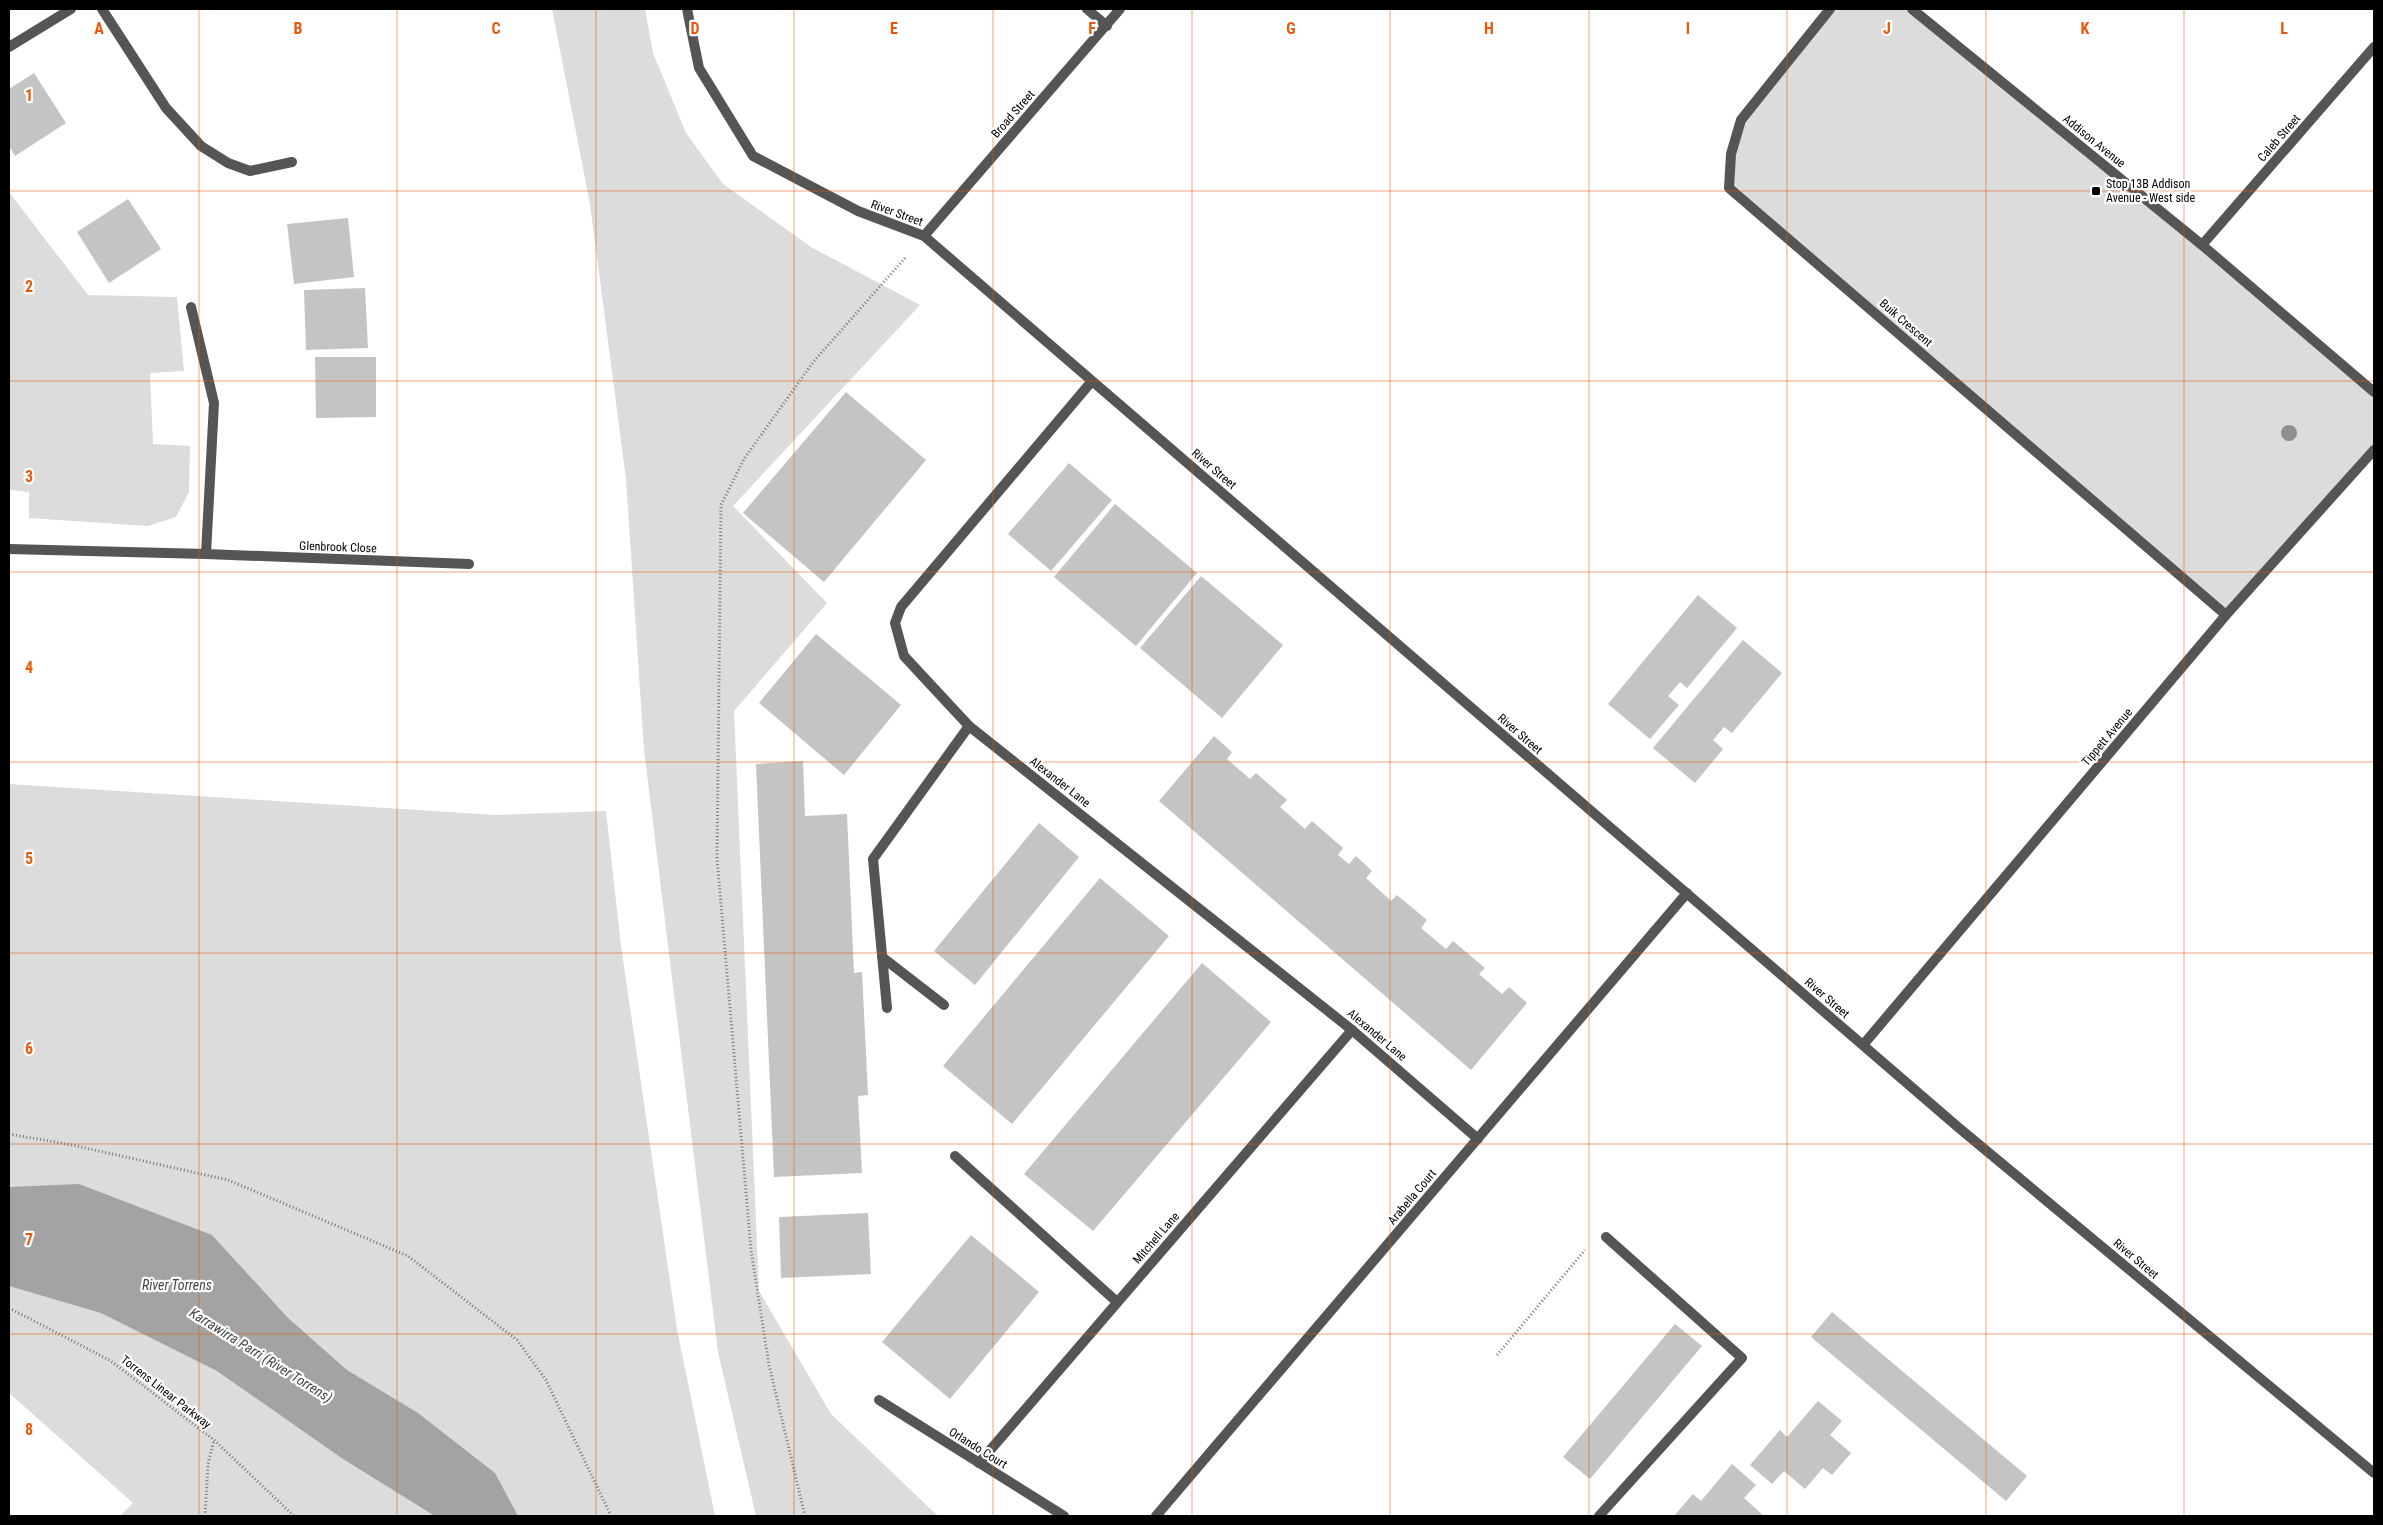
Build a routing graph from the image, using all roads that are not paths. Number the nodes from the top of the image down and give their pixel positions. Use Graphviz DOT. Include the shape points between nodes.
graph roads {
  1 [pos="71,9"];
  2 [pos="102,9"];
  3 [pos="687,9"];
  4 [pos="1087,9"];
  5 [pos="1120,9"];
  6 [pos="1830,9"];
  7 [pos="1912,9"];
  8 [pos="1107,26"];
  9 [pos="9,46"];
  10 [pos="2374,47"];
  11 [pos="292,162"];
  12 [pos="924,236"];
  13 [pos="2202,245"];
  14 [pos="191,308"];
  15 [pos="1092,381"];
  16 [pos="2374,392"];
  17 [pos="2374,450"];
  18 [pos="9,549"];
  19 [pos="206,554"];
  20 [pos="469,564"];
  21 [pos="2226,615"];
  22 [pos="969,726"];
  23 [pos="1687,893"];
  24 [pos="882,956"];
  25 [pos="944,1005"];
  26 [pos="887,1008"];
  27 [pos="1352,1030"];
  28 [pos="1863,1045"];
  29 [pos="1478,1139"];
  30 [pos="955,1156"];
  31 [pos="1606,1237"];
  32 [pos="1117,1302"];
  33 [pos="879,1400"];
  34 [pos="979,1463"];
  35 [pos="2374,1473"];
  36 [pos="1064,1516"];
  37 [pos="1156,1516"];
  38 [pos="1599,1516"];
  1 -- 9 [label="street"];
  2 -- 11 [label="street" via="166,108 201,146 228,163 250,171"];
  3 -- 12 [label="street, River Street" via="699,68 753,156 858,211"];
  4 -- 8 [label="street"];
  5 -- 8 [label="street, Broad Street"];
  6 -- 21 [label="street, Buik Crescent" via="1741,120 1731,154 1729,188"];
  7 -- 13 [label="street, Addison Avenue"];
  8 -- 12 [label="street, Broad Street"];
  10 -- 13 [label="street, Caleb Street"];
  12 -- 15 [label="street, River Street"];
  13 -- 16 [label="street, Addison Avenue"];
  14 -- 19 [label="street" via="214,403"];
  15 -- 22 [label="street, Alexander Lane" via="901,606 895,623 904,656"];
  15 -- 23 [label="street, River Street"];
  17 -- 21 [label="street, Tippett Avenue"];
  18 -- 19 [label="street, Glenbrook Close"];
  19 -- 20 [label="street, Glenbrook Close"];
  21 -- 28 [label="street, Tippett Avenue"];
  22 -- 24 [label="street" via="873,859"];
  22 -- 27 [label="street, Alexander Lane"];
  23 -- 28 [label="street, River Street"];
  23 -- 29 [label="street, Arabella Court"];
  24 -- 25 [label="street"];
  24 -- 26 [label="street"];
  27 -- 29 [label="street, Alexander Lane"];
  27 -- 32 [label="street, Mitchell Lane"];
  28 -- 35 [label="street, River Street"];
  29 -- 37 [label="street, Arabella Court"];
  30 -- 32 [label="street"];
  31 -- 38 [label="street" via="1742,1358"];
  32 -- 34 [label="street, Mitchell Lane"];
  33 -- 34 [label="street, Orlando Court"];
  34 -- 36 [label="street, Orlando Court"];
}
